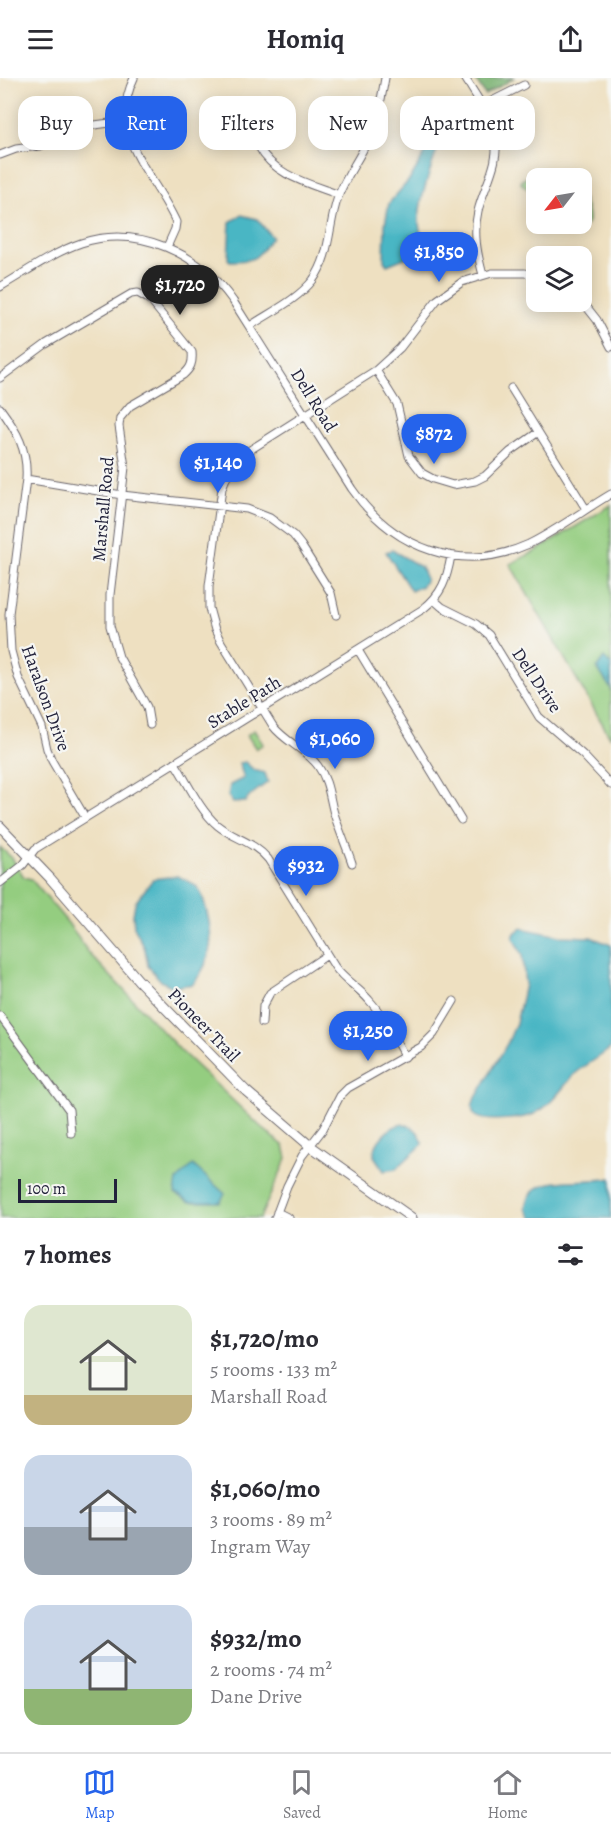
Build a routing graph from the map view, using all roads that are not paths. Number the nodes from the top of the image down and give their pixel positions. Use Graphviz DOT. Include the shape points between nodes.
graph roads {
  1 [pos="134,78"];
  2 [pos="385,78"];
  3 [pos="465,78"];
  4 [pos="524,85"];
  5 [pos="127,96"];
  6 [pos="476,96"];
  7 [pos="502,96"];
  8 [pos="105,124"];
  9 [pos="134,150"];
  10 [pos="261,150"];
  11 [pos="496,150"];
  12 [pos="0,155"];
  13 [pos="339,195"];
  14 [pos="167,247"];
  15 [pos="483,274"];
  16 [pos="526,274"];
  17 [pos="0,287"];
  18 [pos="591,312"];
  19 [pos="250,326"];
  20 [pos="611,347"];
  21 [pos="376,370"];
  22 [pos="0,378"];
  23 [pos="511,388"];
  24 [pos="0,408"];
  25 [pos="305,413"];
  26 [pos="537,433"];
  27 [pos="26,479"];
  28 [pos="611,494"];
  29 [pos="122,495"];
  30 [pos="219,506"];
  31 [pos="586,509"];
  32 [pos="451,556"];
  33 [pos="434,600"];
  34 [pos="336,615"];
  35 [pos="358,650"];
  36 [pos="262,708"];
  37 [pos="150,725"];
  38 [pos="175,763"];
  39 [pos="611,785"];
  40 [pos="85,817"];
  41 [pos="461,820"];
  42 [pos="0,826"];
  43 [pos="30,856"];
  44 [pos="352,863"];
  45 [pos="0,883"];
  46 [pos="327,955"];
  47 [pos="454,1001"];
  48 [pos="0,1016"];
  49 [pos="262,1023"];
  50 [pos="405,1057"];
  51 [pos="71,1133"];
  52 [pos="309,1145"];
  53 [pos="276,1215"];
  54 [pos="289,1218"];
  55 [pos="412,1218"];
  1 -- 5 [label="street"];
  2 -- 13 [label="street" via="375,125"];
  3 -- 6 [label="street"];
  4 -- 7 [label="street"];
  8 -- 12 [label="street"];
  9 -- 14 [label="street" via="176,222"];
  10 -- 13 [label="street" via="273,165"];
  11 -- 15 [label="street" via="475,228"];
  13 -- 19 [label="street" via="326,253 314,279 292,299"];
  14 -- 17 [label="street, Dell Road" via="116,238 83,242"];
  14 -- 19 [label="street, Dell Road" via="209,272"];
  15 -- 16 [label="street"];
  15 -- 21 [label="street" via="462,282 437,300 400,348"];
  18 -- 20 [label="street"];
  19 -- 25 [label="street, Dell Road"];
  21 -- 25 [label="street"];
  21 -- 26 [label="street" via="398,404 409,456 422,473 443,483 465,484 485,476"];
  22 -- 29 [label="street, Marshall Road" via="29,354 125,296 138,293 150,300 188,345 193,361 183,375 130,406 120,418 125,467"];
  23 -- 26 [label="street"];
  24 -- 27 [label="street, Haralson Drive" via="22,442"];
  25 -- 30 [label="street" via="239,457 226,477"];
  25 -- 32 [label="street, Dell Road" via="372,516 419,547"];
  26 -- 31 [label="street"];
  27 -- 29 [label="street"];
  27 -- 40 [label="street, Haralson Drive" via="9,614 11,651 52,761"];
  28 -- 31 [label="street, Dell Road"];
  29 -- 30 [label="street"];
  29 -- 37 [label="street, Marshall Road" via="110,626 118,657 147,707"];
  30 -- 34 [label="street" via="257,512 293,535 331,593"];
  30 -- 36 [label="street" via="208,597 211,618 221,642"];
  31 -- 32 [label="street, Dell Road" via="513,550 483,556"];
  32 -- 33 [label="street, Stable Path" via="444,585"];
  33 -- 35 [label="street, Stable Path"];
  33 -- 39 [label="street, Dell Drive" via="489,635 539,717"];
  35 -- 36 [label="street, Stable Path"];
  35 -- 41 [label="street"];
  36 -- 38 [label="street, Stable Path"];
  36 -- 44 [label="street" via="278,733 311,758 324,777"];
  38 -- 40 [label="street, Stable Path"];
  38 -- 46 [label="street" via="213,820 255,846 268,859"];
  40 -- 43 [label="street, Stable Path"];
  42 -- 43 [label="main road, Pioneer Trail"];
  43 -- 45 [label="street, Stable Path"];
  43 -- 52 [label="main road, Pioneer Trail" via="147,990 246,1091"];
  46 -- 49 [label="street" via="270,993 263,1006"];
  46 -- 50 [label="street" via="340,974 375,1008"];
  47 -- 50 [label="street" via="428,1041"];
  48 -- 51 [label="street" via="69,1110"];
  50 -- 52 [label="street" via="348,1088"];
  52 -- 53 [label="street"];
  52 -- 55 [label="main road, Pioneer Trail"];
  53 -- 54 [label="street"];
}
